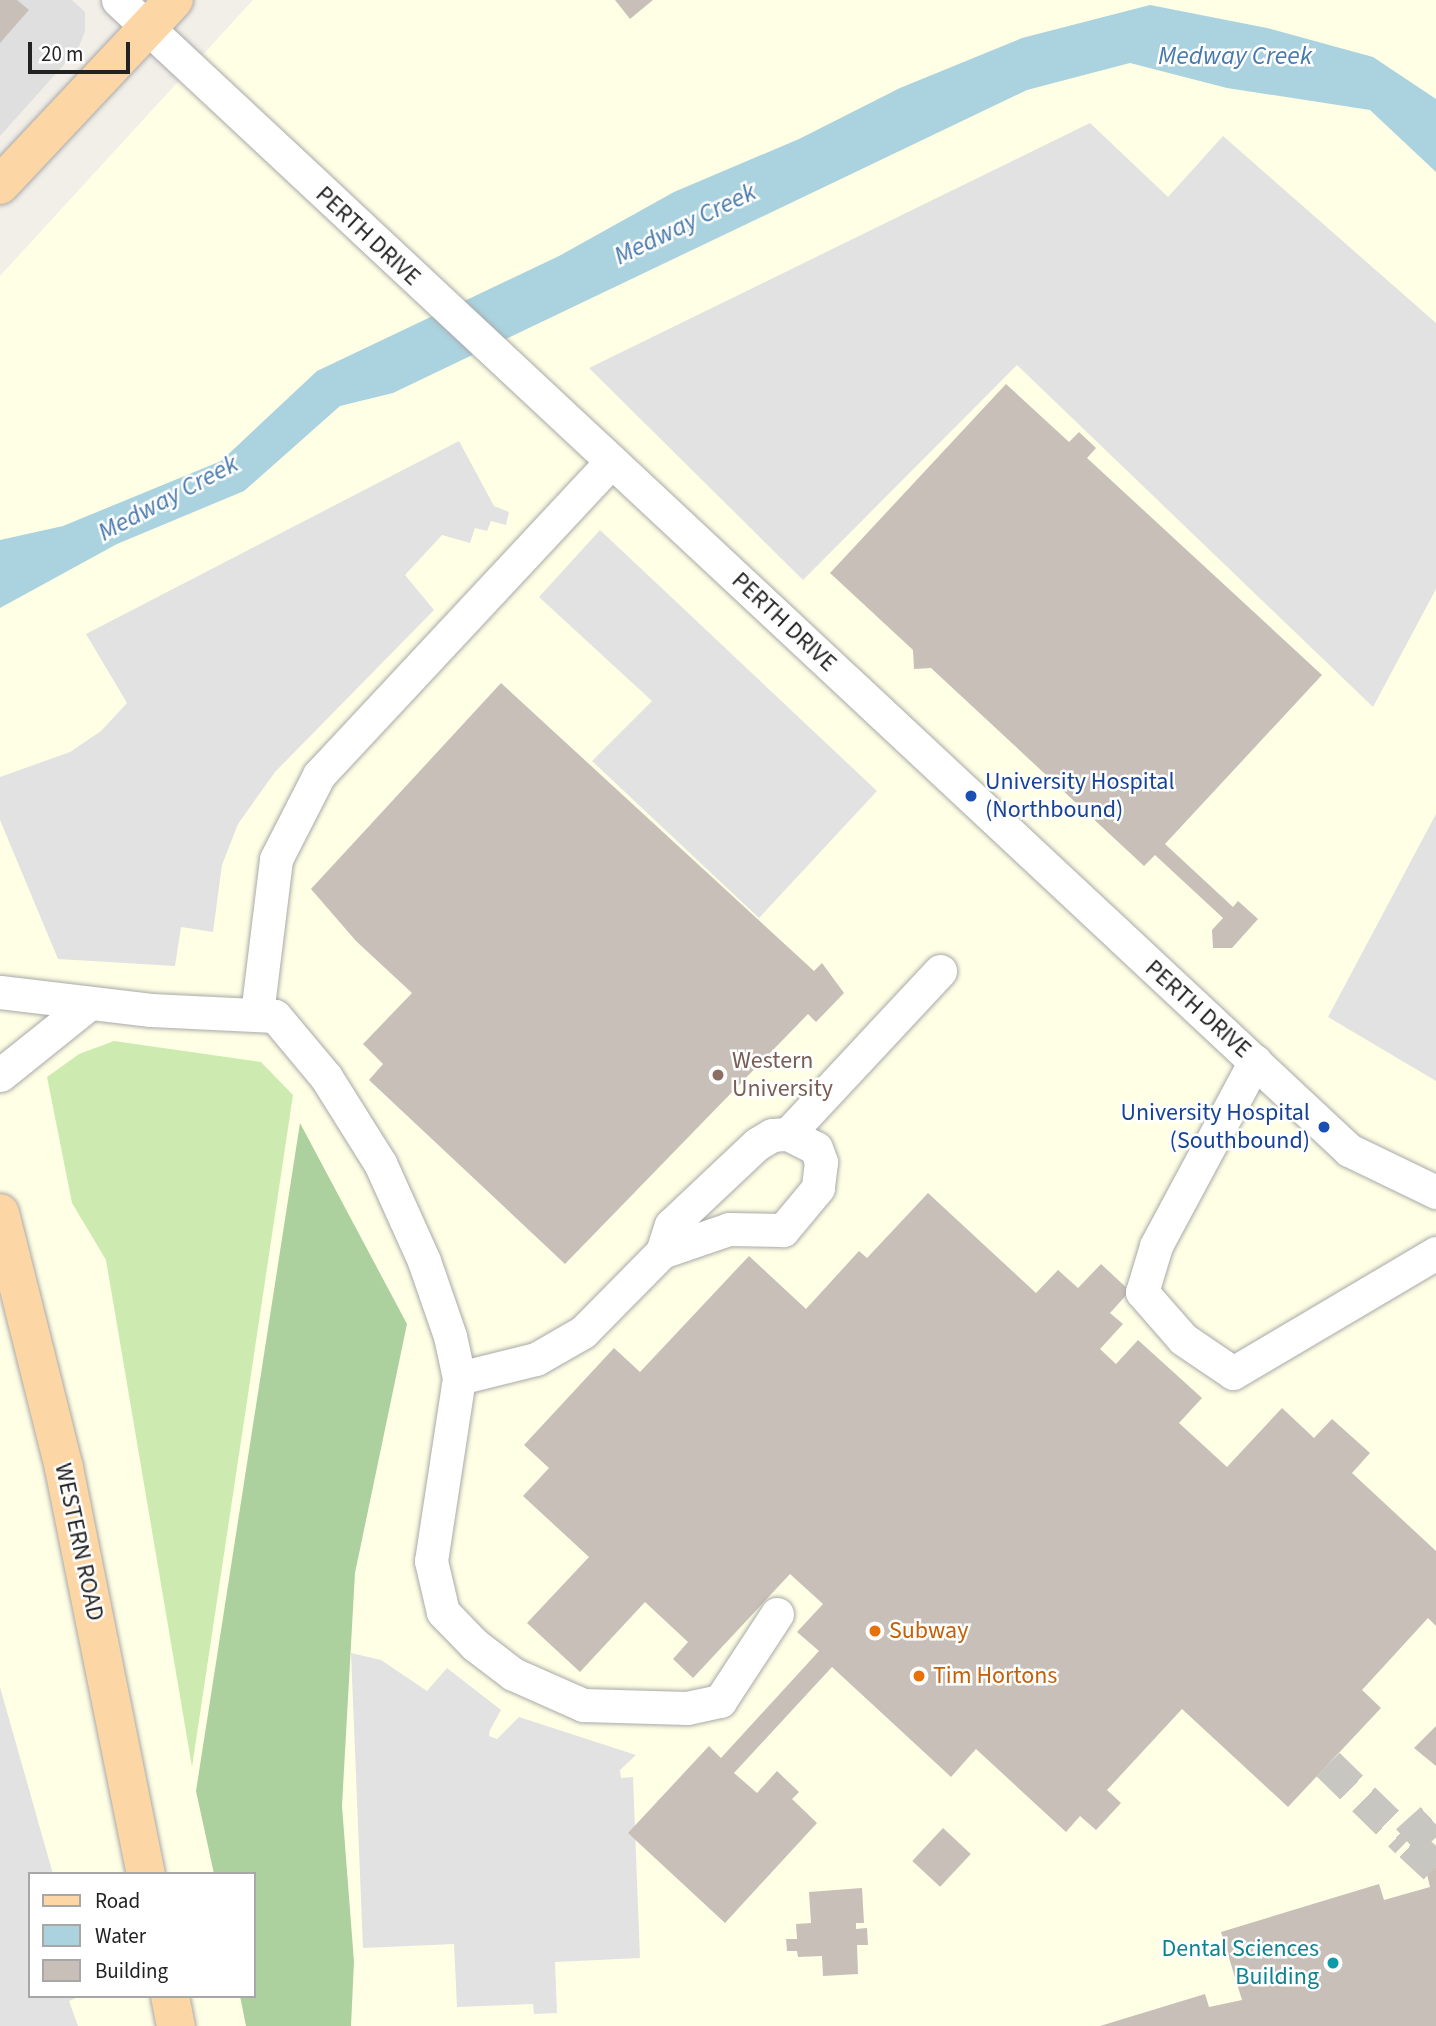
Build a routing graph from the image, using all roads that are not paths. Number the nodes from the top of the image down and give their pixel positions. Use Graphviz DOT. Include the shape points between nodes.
graph roads {
  1 [pos="118,0"];
  2 [pos="174,0"];
  3 [pos="148,28"];
  4 [pos="0,185"];
  5 [pos="612,461"];
  6 [pos="940,971"];
  7 [pos="0,992"];
  8 [pos="90,1003"];
  9 [pos="257,1014"];
  10 [pos="1255,1061"];
  11 [pos="0,1075"];
  12 [pos="788,1134"];
  13 [pos="1436,1192"];
  14 [pos="0,1213"];
  15 [pos="662,1252"];
  16 [pos="1436,1253"];
  17 [pos="459,1378"];
  18 [pos="777,1614"];
  19 [pos="146,1872"];
  20 [pos="170,1998"];
  21 [pos="176,2026"];
  1 -- 3 [label="street, PERTH DRIVE"];
  2 -- 3 [label="main road"];
  3 -- 4 [label="main road"];
  3 -- 5 [label="street, PERTH DRIVE"];
  5 -- 9 [label="street" via="319,775 276,859"];
  5 -- 10 [label="street, PERTH DRIVE"];
  6 -- 12 [label="street"];
  7 -- 8 [label="street"];
  8 -- 9 [label="street"];
  8 -- 11 [label="street"];
  9 -- 17 [label="street" via="275,1016 326,1077 380,1163 424,1261"];
  10 -- 13 [label="street, PERTH DRIVE" via="1349,1150"];
  10 -- 16 [label="street" via="1156,1246 1142,1292 1183,1339 1233,1373"];
  12 -- 15 [label="street" via="772,1135 736,1163 670,1225"];
  12 -- 15 [label="street" via="816,1148 821,1162 818,1188 793,1221 773,1232 729,1229"];
  14 -- 19 [label="main road, WESTERN ROAD" via="64,1468"];
  15 -- 17 [label="street" via="583,1332 536,1359"];
  17 -- 18 [label="street" via="431,1561 443,1612 503,1667 583,1705 687,1708 720,1701"];
  20 -- 21 [label="main road"];
}
